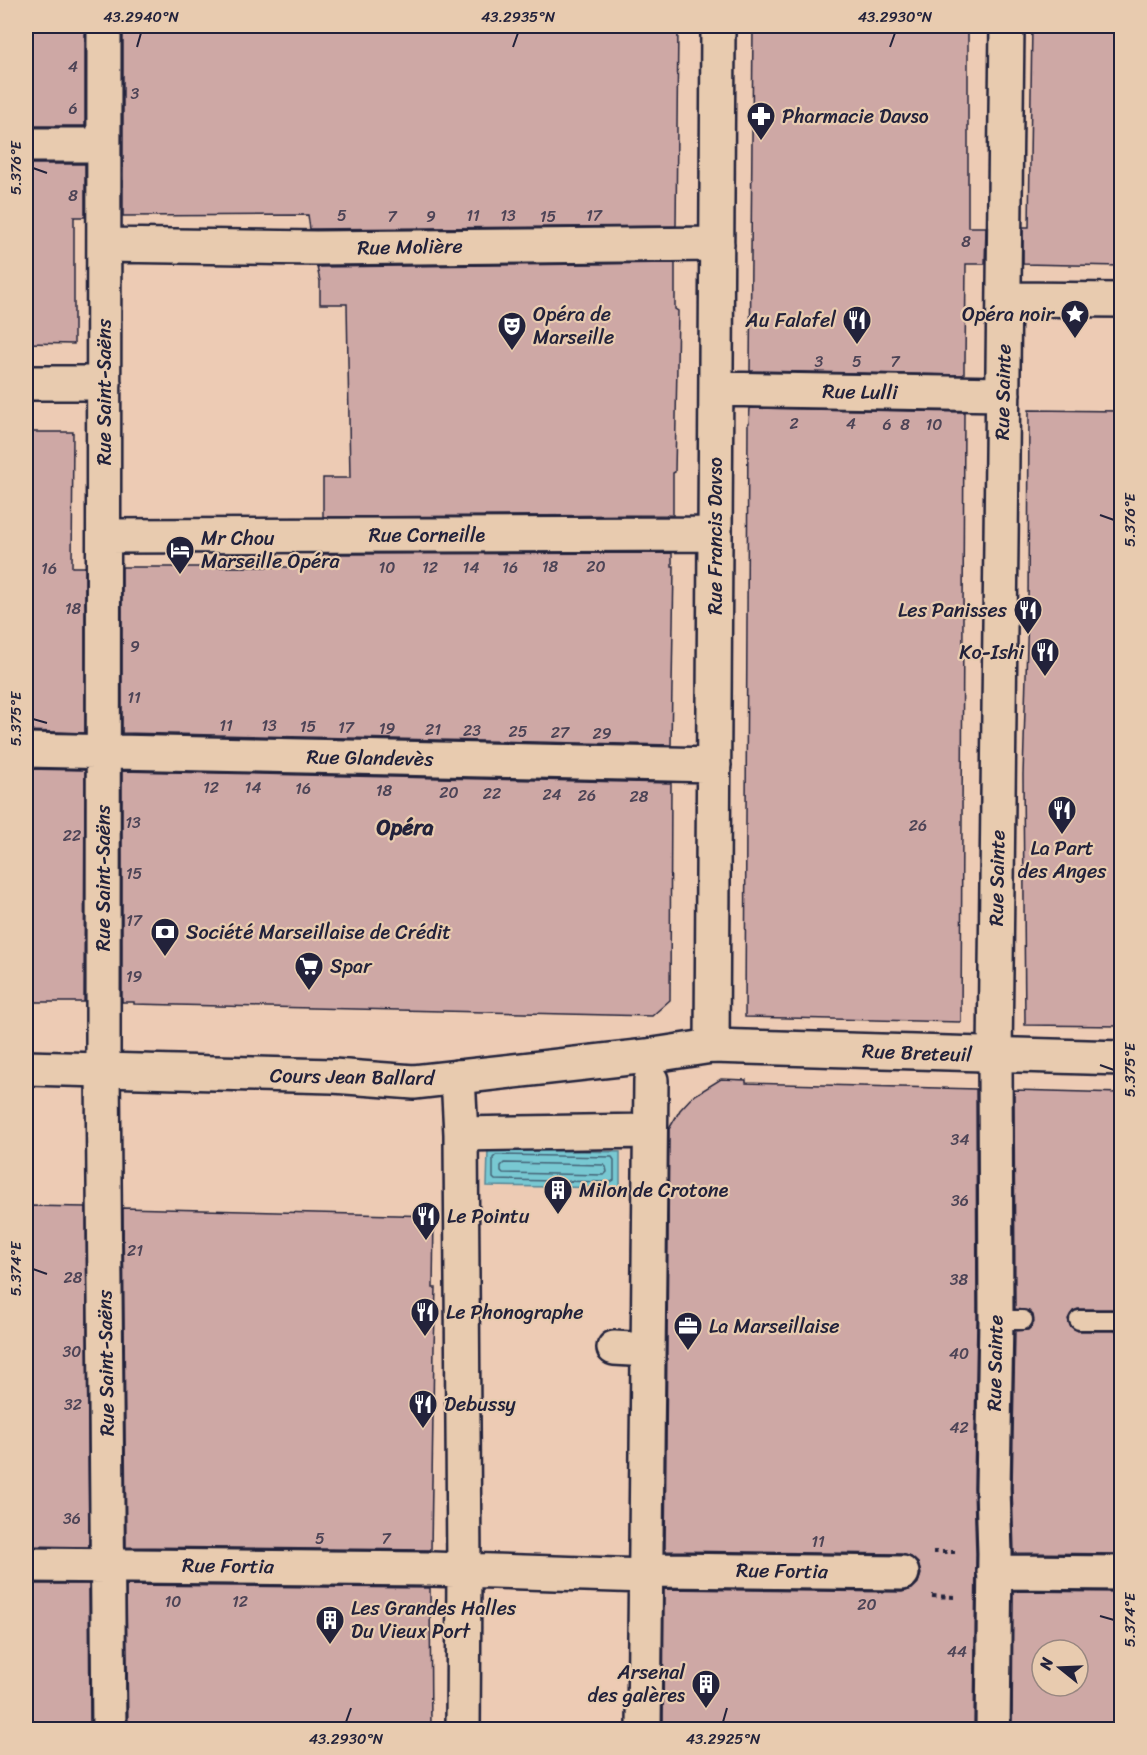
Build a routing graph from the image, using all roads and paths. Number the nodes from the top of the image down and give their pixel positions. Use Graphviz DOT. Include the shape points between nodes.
graph roads {
  1 [pos="104,26"];
  2 [pos="718,26"];
  3 [pos="1007,26"];
  4 [pos="104,145"];
  5 [pos="26,146"];
  6 [pos="717,244"];
  7 [pos="104,245"];
  8 [pos="1004,299"];
  9 [pos="1122,300"];
  10 [pos="26,383"];
  11 [pos="104,383"];
  12 [pos="716,389"];
  13 [pos="1003,394"];
  14 [pos="715,534"];
  15 [pos="104,536"];
  16 [pos="26,750"];
  17 [pos="104,752"];
  18 [pos="714,765"];
  19 [pos="712,1046"];
  20 [pos="995,1055"];
  21 [pos="1122,1058"];
  22 [pos="26,1068"];
  23 [pos="103,1070"];
  24 [pos="458,1077"];
  25 [pos="651,1080"];
  26 [pos="650,1131"];
  27 [pos="461,1134"];
  28 [pos="1079,1320"];
  29 [pos="1122,1320"];
  30 [pos="614,1348"];
  31 [pos="648,1350"];
  32 [pos="26,1564"];
  33 [pos="108,1564"];
  34 [pos="464,1570"];
  35 [pos="654,1573"];
  36 [pos="902,1573"];
  37 [pos="1122,1573"];
  38 [pos="995,1574"];
  39 [pos="109,1730"];
  40 [pos="463,1730"];
  41 [pos="644,1730"];
  42 [pos="993,1730"];
  1 -- 4 [label="street, Rue Saint-Saëns"];
  2 -- 6 [label="street, Rue Francis Davso"];
  3 -- 8 [label="street, Rue Sainte"];
  4 -- 5 [label="street"];
  4 -- 7 [label="street, Rue Saint-Saëns"];
  6 -- 7 [label="street, Rue Molière" via="316,248"];
  6 -- 12 [label="street, Rue Francis Davso"];
  7 -- 11 [label="street, Rue Saint-Saëns"];
  8 -- 9 [label="street"];
  8 -- 13 [label="street, Rue Sainte"];
  10 -- 11 [label="street"];
  11 -- 15 [label="street, Rue Saint-Saëns"];
  12 -- 13 [label="street, Rue Lulli"];
  12 -- 14 [label="street, Rue Francis Davso"];
  13 -- 20 [label="street, Rue Sainte"];
  14 -- 15 [label="street, Rue Corneille"];
  14 -- 18 [label="street, Rue Francis Davso"];
  15 -- 17 [label="street, Rue Saint-Saëns"];
  16 -- 17 [label="street, Rue Glandevès"];
  17 -- 18 [label="street, Rue Glandevès"];
  17 -- 23 [label="street, Rue Saint-Saëns"];
  18 -- 19 [label="street, Rue Francis Davso"];
  19 -- 20 [label="street, Rue Breteuil"];
  19 -- 24 [label="street, Cours Jean Ballard"];
  20 -- 21 [label="street, Rue Breteuil"];
  20 -- 38 [label="street, Rue Sainte" via="1009,1320 993,1488"];
  22 -- 23 [label="street, Cours Jean Ballard"];
  23 -- 24 [label="street, Cours Jean Ballard" via="414,1082"];
  23 -- 33 [label="street, Rue Saint-Saëns"];
  24 -- 27 [label="street"];
  25 -- 26 [label="street"];
  26 -- 27 [label="street"];
  26 -- 31 [label="street"];
  27 -- 34 [label="street"];
  28 -- 29 [label="lane"];
  30 -- 31 [label="street"];
  31 -- 35 [label="street"];
  32 -- 33 [label="street, Rue Fortia"];
  33 -- 34 [label="street, Rue Fortia"];
  33 -- 39 [label="street, Rue Saint-Saëns"];
  34 -- 35 [label="street, Rue Fortia"];
  34 -- 40 [label="street"];
  35 -- 36 [label="street, Rue Fortia"];
  35 -- 41 [label="street"];
  36 -- 38 [label="path"];
  36 -- 38 [label="path"];
  37 -- 38 [label="street"];
  38 -- 42 [label="street, Rue Sainte"];
}
